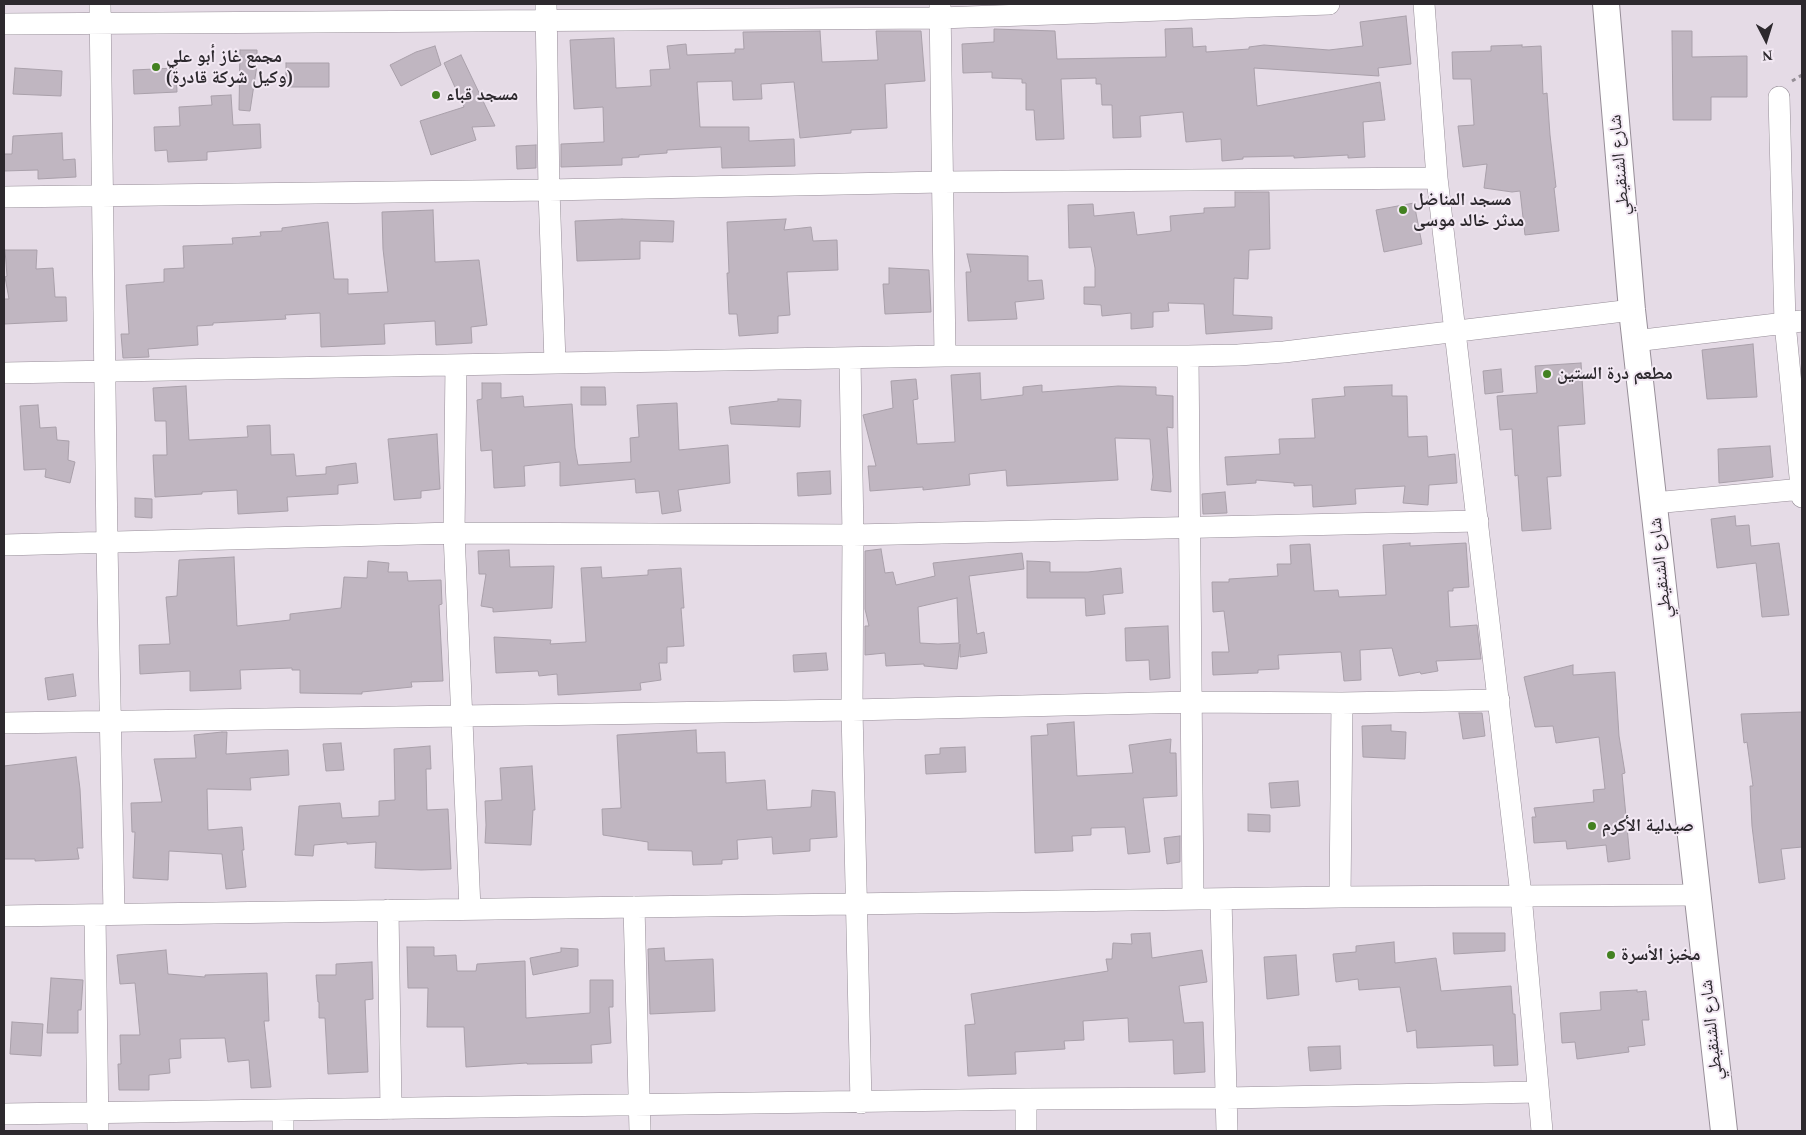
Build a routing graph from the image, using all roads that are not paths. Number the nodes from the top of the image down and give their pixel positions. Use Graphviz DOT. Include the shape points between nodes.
graph roads {
  1 [pos="1330,4"];
  2 [pos="1424,4"];
  3 [pos="1606,4"];
  4 [pos="940,11"];
  5 [pos="546,12"];
  6 [pos="101,13"];
  7 [pos="4,24"];
  8 [pos="1779,97"];
  9 [pos="1437,178"];
  10 [pos="942,182"];
  11 [pos="549,190"];
  12 [pos="102,195"];
  13 [pos="4,197"];
  14 [pos="1632,310"];
  15 [pos="1794,322"];
  16 [pos="1455,331"];
  17 [pos="1636,341"];
  18 [pos="945,356"];
  19 [pos="1188,356"];
  20 [pos="850,358"];
  21 [pos="555,362"];
  22 [pos="456,365"];
  23 [pos="104,371"];
  24 [pos="4,372"];
  25 [pos="1802,492"];
  26 [pos="1654,503"];
  27 [pos="1478,521"];
  28 [pos="1189,526"];
  29 [pos="454,533"];
  30 [pos="853,535"];
  31 [pos="107,543"];
  32 [pos="4,545"];
  33 [pos="1499,700"];
  34 [pos="1192,702"];
  35 [pos="1342,703"];
  36 [pos="852,710"];
  37 [pos="462,716"];
  38 [pos="111,722"];
  39 [pos="4,723"];
  40 [pos="1521,895"];
  41 [pos="1697,895"];
  42 [pos="1340,897"];
  43 [pos="1193,899"];
  44 [pos="1221,899"];
  45 [pos="856,904"];
  46 [pos="634,907"];
  47 [pos="470,909"];
  48 [pos="388,910"];
  49 [pos="104,914"];
  50 [pos="4,916"];
  51 [pos="1538,1092"];
  52 [pos="1226,1098"];
  53 [pos="1026,1099"];
  54 [pos="861,1103"];
  55 [pos="640,1106"];
  56 [pos="392,1109"];
  57 [pos="283,1110"];
  58 [pos="4,1114"];
  59 [pos="98,1122"];
  60 [pos="283,1131"];
  61 [pos="640,1131"];
  62 [pos="1026,1131"];
  63 [pos="1227,1131"];
  64 [pos="1542,1131"];
  65 [pos="1724,1131"];
  1 -- 4 [label="street"];
  2 -- 9 [label="street"];
  3 -- 14 [label="street, شارع الشنقيطي"];
  4 -- 5 [label="street"];
  4 -- 10 [label="street"];
  5 -- 6 [label="street"];
  5 -- 11 [label="street"];
  6 -- 7 [label="street"];
  6 -- 12 [label="street"];
  8 -- 15 [label="street"];
  9 -- 10 [label="street"];
  9 -- 16 [label="street"];
  10 -- 11 [label="street"];
  10 -- 18 [label="street"];
  11 -- 12 [label="street"];
  11 -- 21 [label="street"];
  12 -- 13 [label="street"];
  12 -- 23 [label="street"];
  14 -- 16 [label="street"];
  14 -- 17 [label="street, شارع الشنقيطي"];
  15 -- 17 [label="street"];
  15 -- 25 [label="street"];
  16 -- 19 [label="street" via="1284,352"];
  16 -- 27 [label="street"];
  17 -- 26 [label="street, شارع الشنقيطي"];
  18 -- 19 [label="street"];
  18 -- 20 [label="street"];
  19 -- 28 [label="street"];
  20 -- 21 [label="street"];
  20 -- 30 [label="street"];
  21 -- 22 [label="street"];
  22 -- 23 [label="street"];
  22 -- 29 [label="street"];
  23 -- 24 [label="street"];
  23 -- 31 [label="street"];
  25 -- 26 [label="street"];
  26 -- 41 [label="street, شارع الشنقيطي"];
  27 -- 28 [label="street"];
  27 -- 33 [label="street"];
  28 -- 30 [label="street"];
  28 -- 34 [label="street"];
  29 -- 30 [label="street"];
  29 -- 31 [label="street"];
  29 -- 37 [label="street"];
  30 -- 36 [label="street"];
  31 -- 32 [label="street"];
  31 -- 38 [label="street"];
  33 -- 35 [label="street"];
  33 -- 40 [label="street"];
  34 -- 35 [label="street"];
  34 -- 36 [label="street"];
  34 -- 43 [label="street"];
  35 -- 42 [label="street"];
  36 -- 37 [label="street"];
  36 -- 45 [label="street"];
  37 -- 38 [label="street"];
  37 -- 47 [label="street"];
  38 -- 39 [label="street"];
  38 -- 49 [label="street"];
  40 -- 41 [label="street"];
  40 -- 42 [label="street"];
  40 -- 51 [label="street"];
  41 -- 65 [label="street, شارع الشنقيطي"];
  42 -- 44 [label="street"];
  43 -- 44 [label="street"];
  43 -- 45 [label="street"];
  44 -- 52 [label="street"];
  45 -- 46 [label="street"];
  45 -- 54 [label="street"];
  46 -- 47 [label="street"];
  46 -- 55 [label="street"];
  47 -- 48 [label="street"];
  48 -- 49 [label="street"];
  48 -- 56 [label="street"];
  49 -- 50 [label="street"];
  49 -- 59 [label="street"];
  51 -- 52 [label="street"];
  51 -- 64 [label="street"];
  52 -- 53 [label="street"];
  52 -- 63 [label="street"];
  53 -- 54 [label="street"];
  53 -- 62 [label="street"];
  54 -- 55 [label="street"];
  55 -- 56 [label="street"];
  55 -- 61 [label="street"];
  56 -- 57 [label="street"];
  57 -- 59 [label="street"];
  57 -- 60 [label="street"];
  58 -- 59 [label="street"];
}
